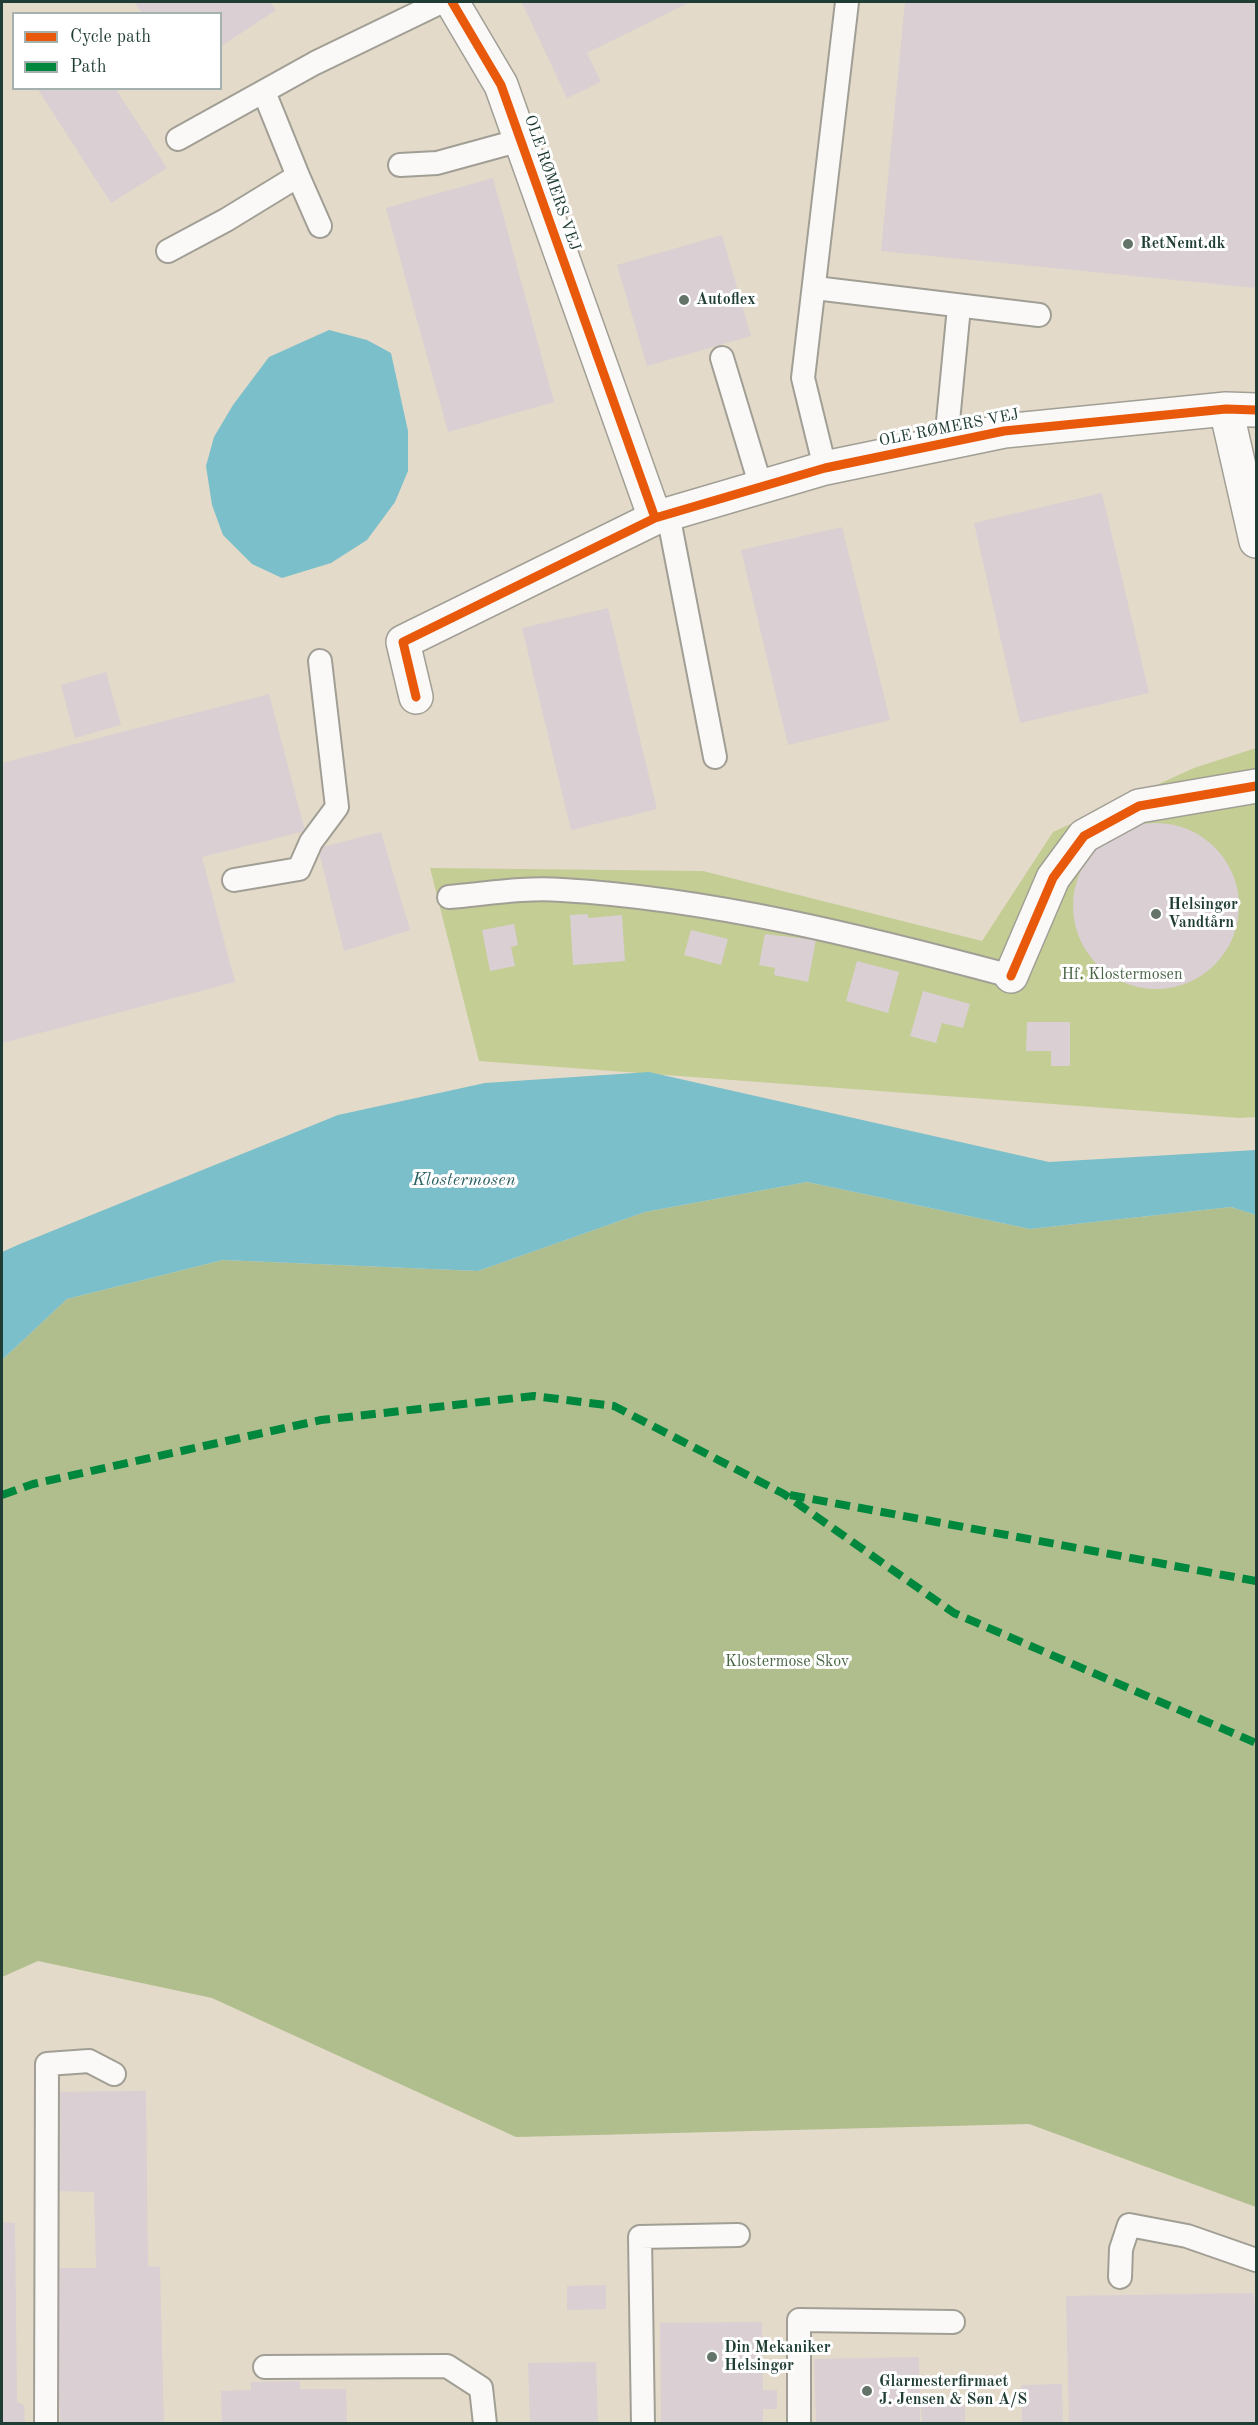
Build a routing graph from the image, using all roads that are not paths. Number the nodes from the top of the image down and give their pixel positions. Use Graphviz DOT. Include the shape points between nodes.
graph roads {
  1 [pos="441,2"];
  2 [pos="452,2"];
  3 [pos="847,2"];
  4 [pos="264,92"];
  5 [pos="177,139"];
  6 [pos="521,140"];
  7 [pos="400,165"];
  8 [pos="298,176"];
  9 [pos="320,226"];
  10 [pos="168,251"];
  11 [pos="815,288"];
  12 [pos="959,307"];
  13 [pos="1039,315"];
  14 [pos="722,358"];
  15 [pos="1241,409"];
  16 [pos="946,442"];
  17 [pos="825,468"];
  18 [pos="761,487"];
  19 [pos="662,516"];
  20 [pos="1257,541"];
  21 [pos="320,661"];
  22 [pos="416,697"];
  23 [pos="715,757"];
  24 [pos="1257,786"];
  25 [pos="234,880"];
  26 [pos="448,897"];
  27 [pos="1011,976"];
  28 [pos="114,2074"];
  29 [pos="738,2235"];
  30 [pos="1257,2260"];
  31 [pos="1120,2277"];
  32 [pos="953,2322"];
  33 [pos="265,2367"];
  34 [pos="46,2424"];
  35 [pos="484,2424"];
  36 [pos="643,2424"];
  37 [pos="799,2424"];
  1 -- 4 [label="lane"];
  2 -- 6 [label="street, OLE RØMERS VEJ" via="501,85"];
  3 -- 11 [label="lane"];
  4 -- 5 [label="lane"];
  4 -- 8 [label="lane"];
  6 -- 7 [label="lane" via="437,164"];
  6 -- 19 [label="street, OLE RØMERS VEJ"];
  8 -- 9 [label="lane"];
  8 -- 10 [label="lane"];
  11 -- 12 [label="lane"];
  11 -- 17 [label="lane" via="803,378"];
  12 -- 13 [label="lane"];
  12 -- 16 [label="lane"];
  14 -- 18 [label="lane"];
  15 -- 16 [label="street, OLE RØMERS VEJ" via="1004,430"];
  15 -- 20 [label="street"];
  16 -- 17 [label="street, OLE RØMERS VEJ"];
  17 -- 18 [label="street, OLE RØMERS VEJ"];
  18 -- 19 [label="street, OLE RØMERS VEJ"];
  19 -- 22 [label="street, OLE RØMERS VEJ" via="403,642"];
  19 -- 23 [label="lane"];
  21 -- 25 [label="lane" via="337,807 311,842 299,869"];
  24 -- 27 [label="street" via="1139,806 1084,836 1053,878"];
  26 -- 27 [label="lane" via="559,889 657,899 834,931"];
  28 -- 34 [label="lane" via="89,2061 46,2064"];
  29 -- 36 [label="lane" via="640,2237"];
  30 -- 31 [label="lane" via="1187,2236 1129,2225 1121,2249"];
  32 -- 37 [label="lane" via="799,2320"];
  33 -- 35 [label="lane" via="447,2366 481,2388"];
}
